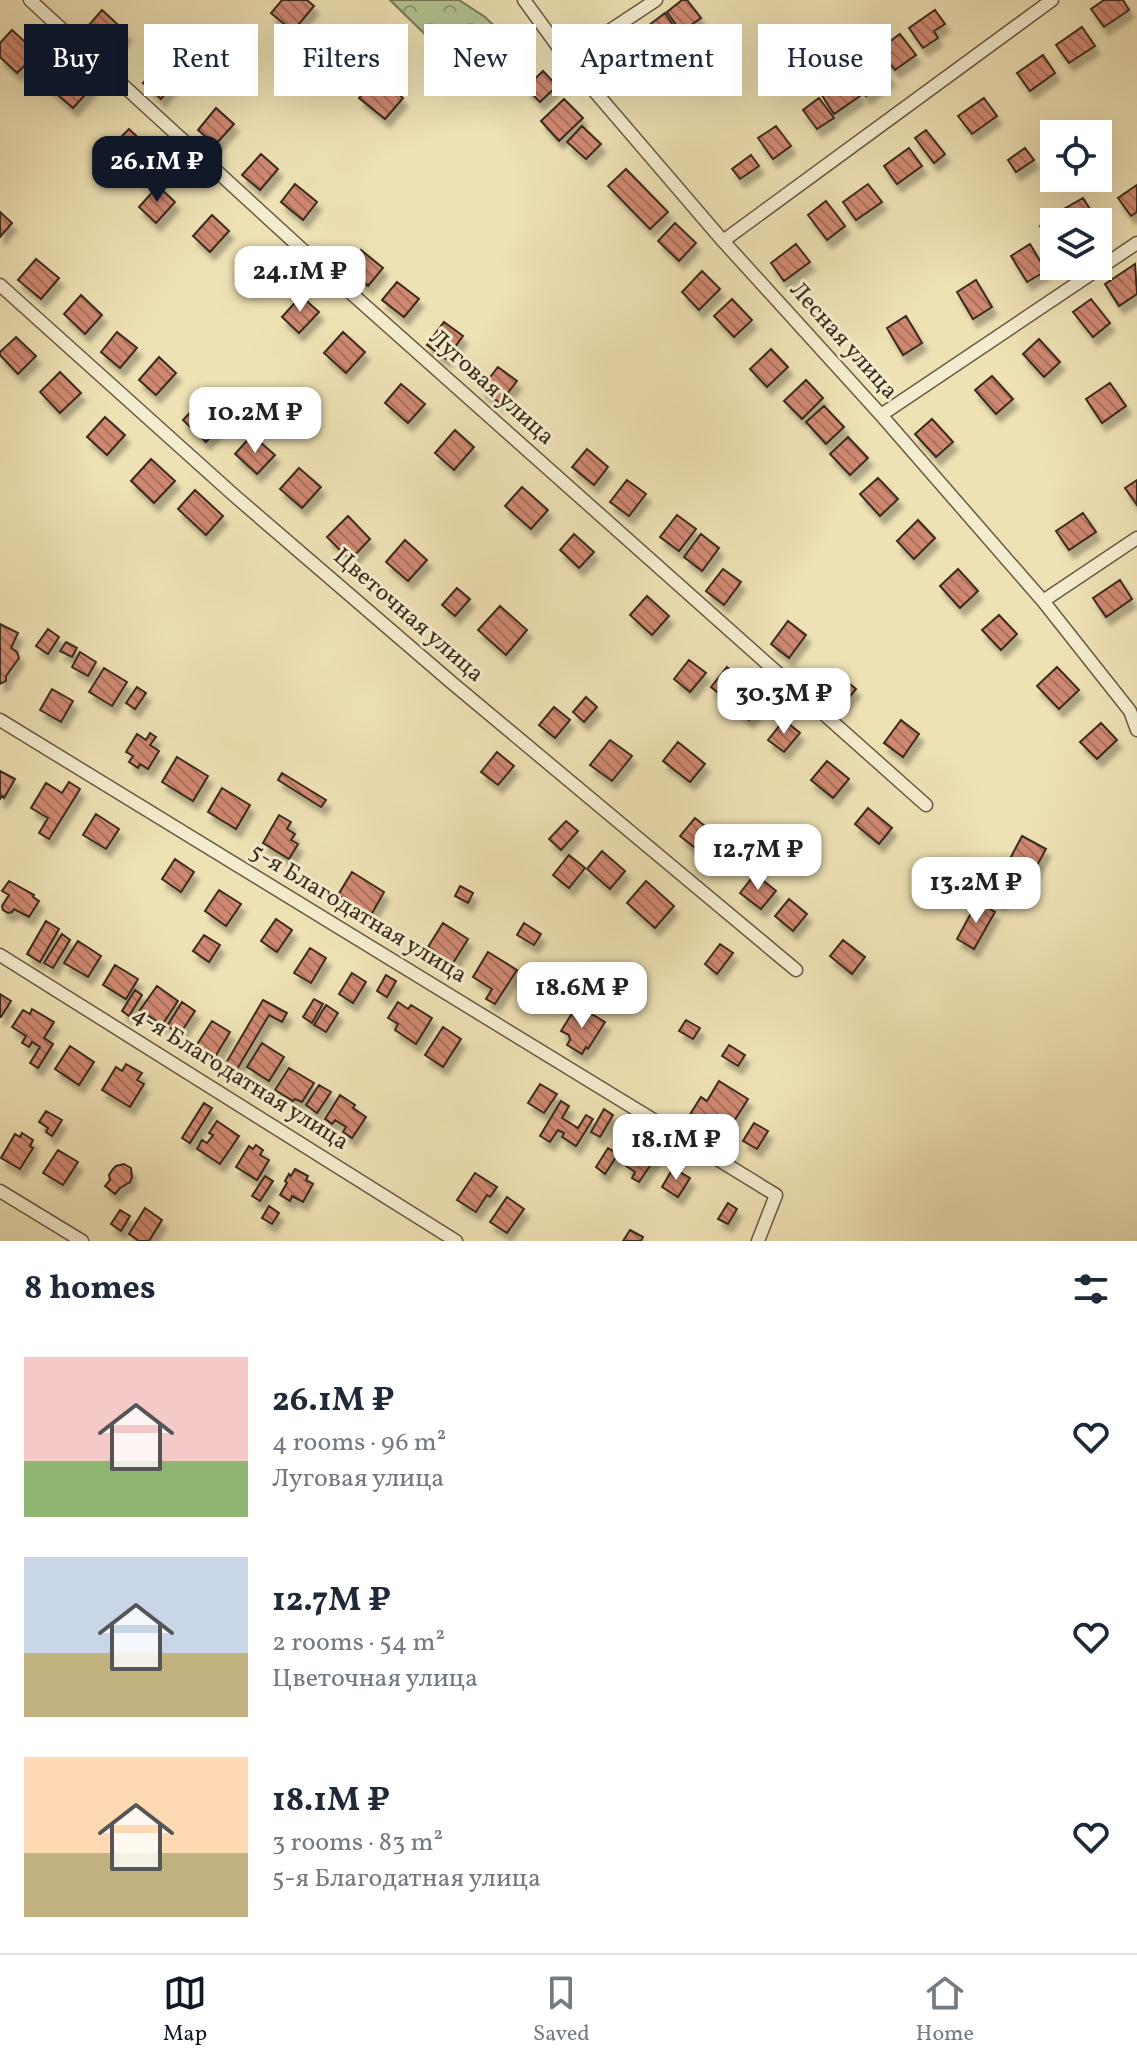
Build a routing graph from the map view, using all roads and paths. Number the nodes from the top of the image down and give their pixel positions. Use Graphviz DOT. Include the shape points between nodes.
graph roads {
  1 [pos="30,0"];
  2 [pos="524,0"];
  3 [pos="656,0"];
  4 [pos="1052,0"];
  5 [pos="620,24"];
  6 [pos="552,38"];
  7 [pos="599,96"];
  8 [pos="723,241"];
  9 [pos="1137,243"];
  10 [pos="0,285"];
  11 [pos="881,415"];
  12 [pos="1137,538"];
  13 [pos="1043,601"];
  14 [pos="0,720"];
  15 [pos="1137,730"];
  16 [pos="926,805"];
  17 [pos="0,955"];
  18 [pos="796,970"];
  19 [pos="0,1191"];
  20 [pos="82,1241"];
  21 [pos="456,1241"];
  22 [pos="758,1241"];
  1 -- 16 [label="street, Луговая улица"];
  2 -- 6 [label="street, Лесная улица"];
  3 -- 5 [label="street"];
  4 -- 8 [label="street"];
  7 -- 8 [label="street, Лесная улица"];
  8 -- 11 [label="street, Лесная улица"];
  9 -- 11 [label="street"];
  10 -- 18 [label="street, Цветочная улица" via="415,652"];
  11 -- 13 [label="street, Лесная улица"];
  12 -- 13 [label="street"];
  13 -- 15 [label="street, Лесная улица" via="1130,711"];
  14 -- 22 [label="street, 5-я Благодатная улица" via="776,1195"];
  17 -- 21 [label="street, 4-я Благодатная улица"];
  19 -- 20 [label="street"];
}
